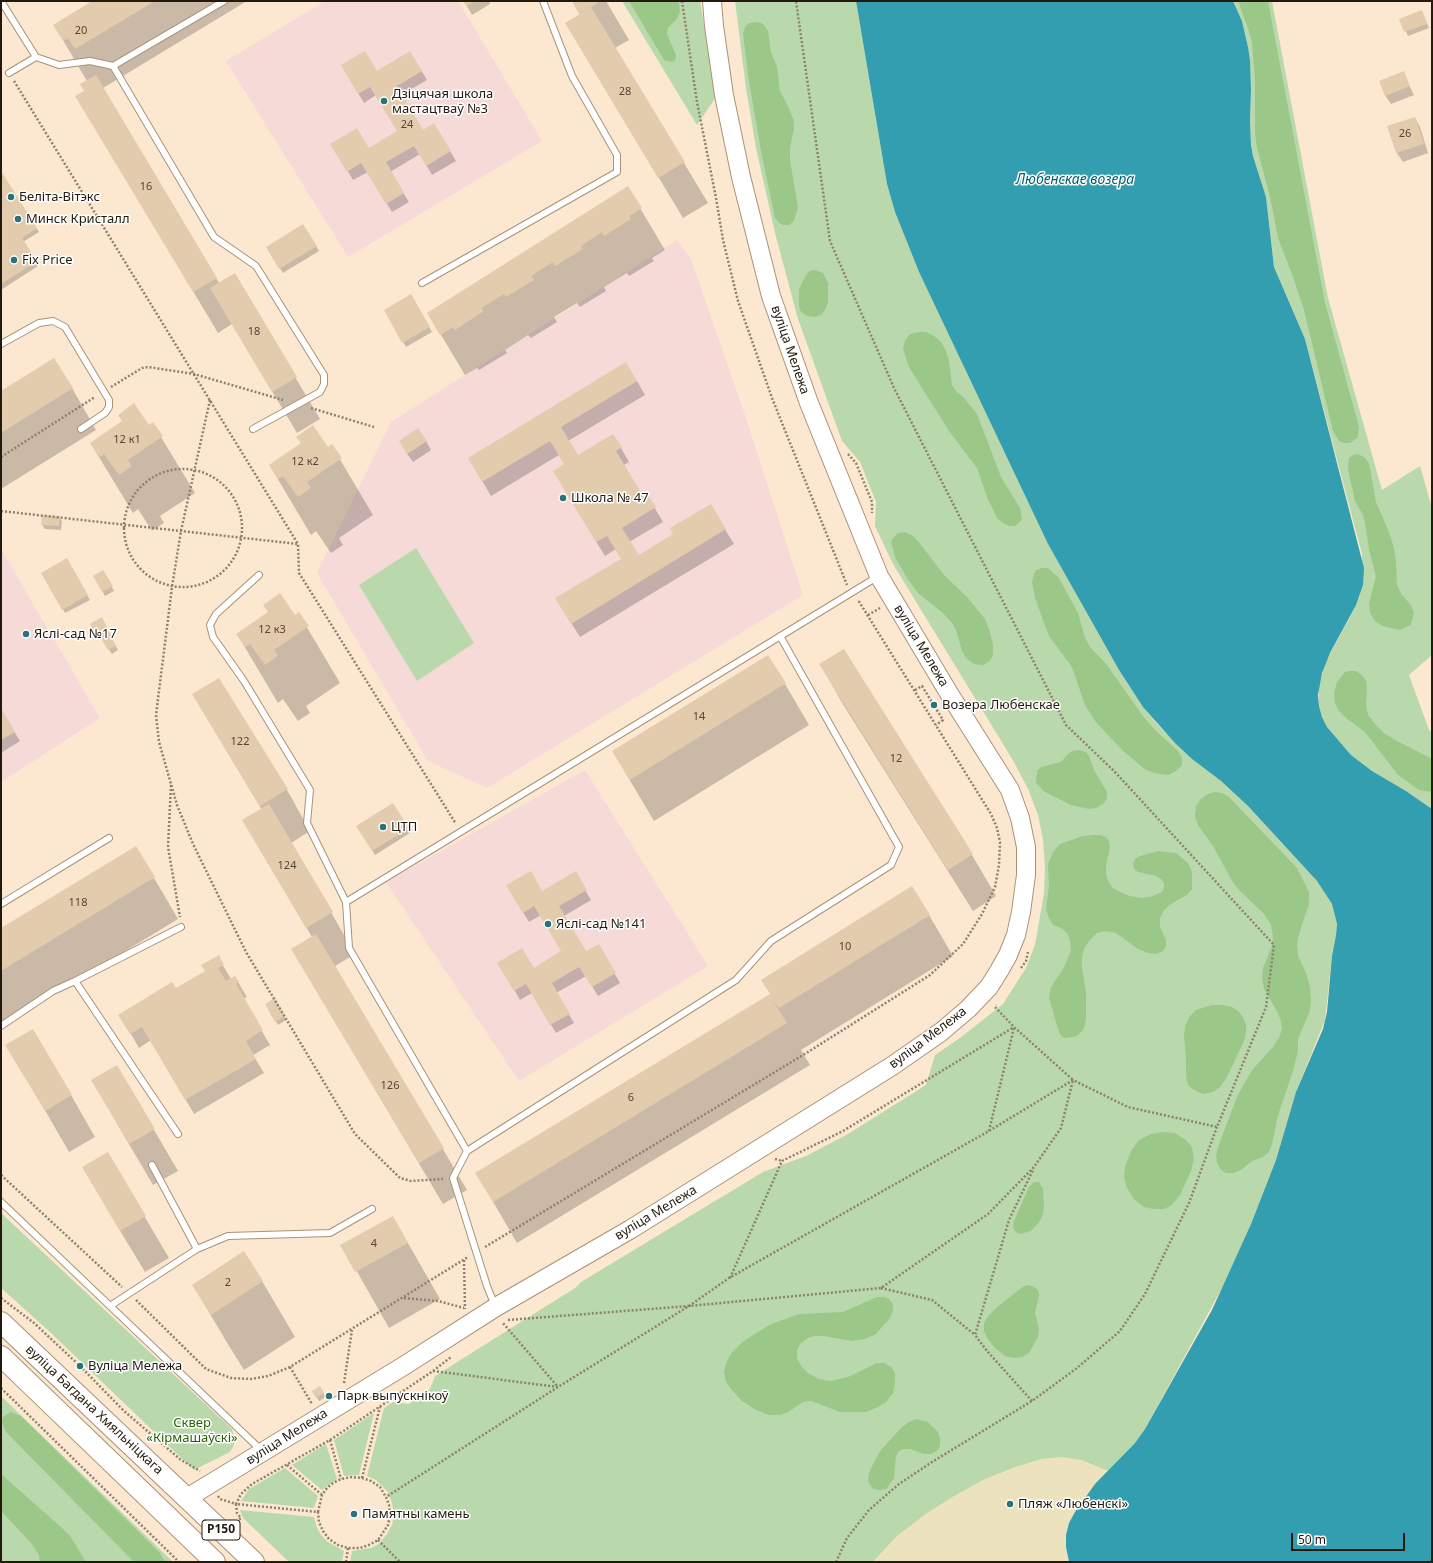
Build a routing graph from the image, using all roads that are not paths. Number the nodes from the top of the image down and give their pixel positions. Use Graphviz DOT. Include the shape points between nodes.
graph roads {
  1 [pos="224,1"];
  2 [pos="543,1"];
  3 [pos="712,1"];
  4 [pos="3,3"];
  5 [pos="36,57"];
  6 [pos="113,66"];
  7 [pos="9,73"];
  8 [pos="422,283"];
  9 [pos="1,344"];
  10 [pos="253,428"];
  11 [pos="81,429"];
  12 [pos="259,575"];
  13 [pos="879,576"];
  14 [pos="780,636"];
  15 [pos="109,838"];
  16 [pos="346,902"];
  17 [pos="1,904"];
  18 [pos="181,927"];
  19 [pos="75,981"];
  20 [pos="1,1026"];
  21 [pos="178,1134"];
  22 [pos="467,1151"];
  23 [pos="152,1165"];
  24 [pos="1,1202"];
  25 [pos="372,1209"];
  26 [pos="197,1249"];
  27 [pos="110,1306"];
  28 [pos="502,1315"];
  29 [pos="1,1322"];
  30 [pos="1,1356"];
  31 [pos="262,1452"];
  32 [pos="188,1498"];
  33 [pos="167,1514"];
  34 [pos="215,1562"];
  35 [pos="254,1562"];
  1 -- 6 [label="lane"];
  2 -- 8 [label="lane" via="572,76 617,155 617,172"];
  3 -- 13 [label="main road, вуліца Мележа" via="724,95 739,170 771,296 809,403"];
  4 -- 5 [label="lane"];
  5 -- 6 [label="lane" via="59,65 90,61"];
  5 -- 7 [label="lane"];
  6 -- 10 [label="lane" via="214,237 256,266 324,375 324,384 320,392"];
  9 -- 11 [label="lane" via="39,323 53,321 65,327 109,400 109,407 105,413"];
  12 -- 16 [label="lane" via="216,614 210,625 213,637 244,681 310,790 307,823"];
  13 -- 14 [label="lane"];
  13 -- 28 [label="main road, вуліца Мележа" via="1010,790 1020,818 1026,847 1026,876 1016,935 1008,955 989,987 941,1032 892,1066 631,1229"];
  14 -- 16 [label="lane"];
  14 -- 22 [label="lane" via="899,847 891,865 771,942 736,980"];
  15 -- 17 [label="lane"];
  16 -- 22 [label="lane" via="349,948"];
  18 -- 19 [label="lane"];
  19 -- 20 [label="lane" via="53,991"];
  19 -- 21 [label="lane"];
  22 -- 28 [label="lane" via="453,1178 477,1252"];
  23 -- 26 [label="lane"];
  24 -- 27 [label="lane"];
  25 -- 26 [label="lane" via="330,1233 228,1236"];
  26 -- 27 [label="lane"];
  27 -- 31 [label="lane"];
  28 -- 31 [label="main road, вуліца Мележа" via="402,1367"];
  29 -- 32 [label="main road, вуліца Багдана Хмяльніцкага"];
  30 -- 33 [label="main road, вуліца Багдана Хмяльніцкага"];
  31 -- 32 [label="main road, вуліца Мележа"];
  32 -- 33 [label="main road, вуліца Мележа"];
  32 -- 35 [label="main road, Р150"];
  33 -- 34 [label="main road, Р150"];
}
